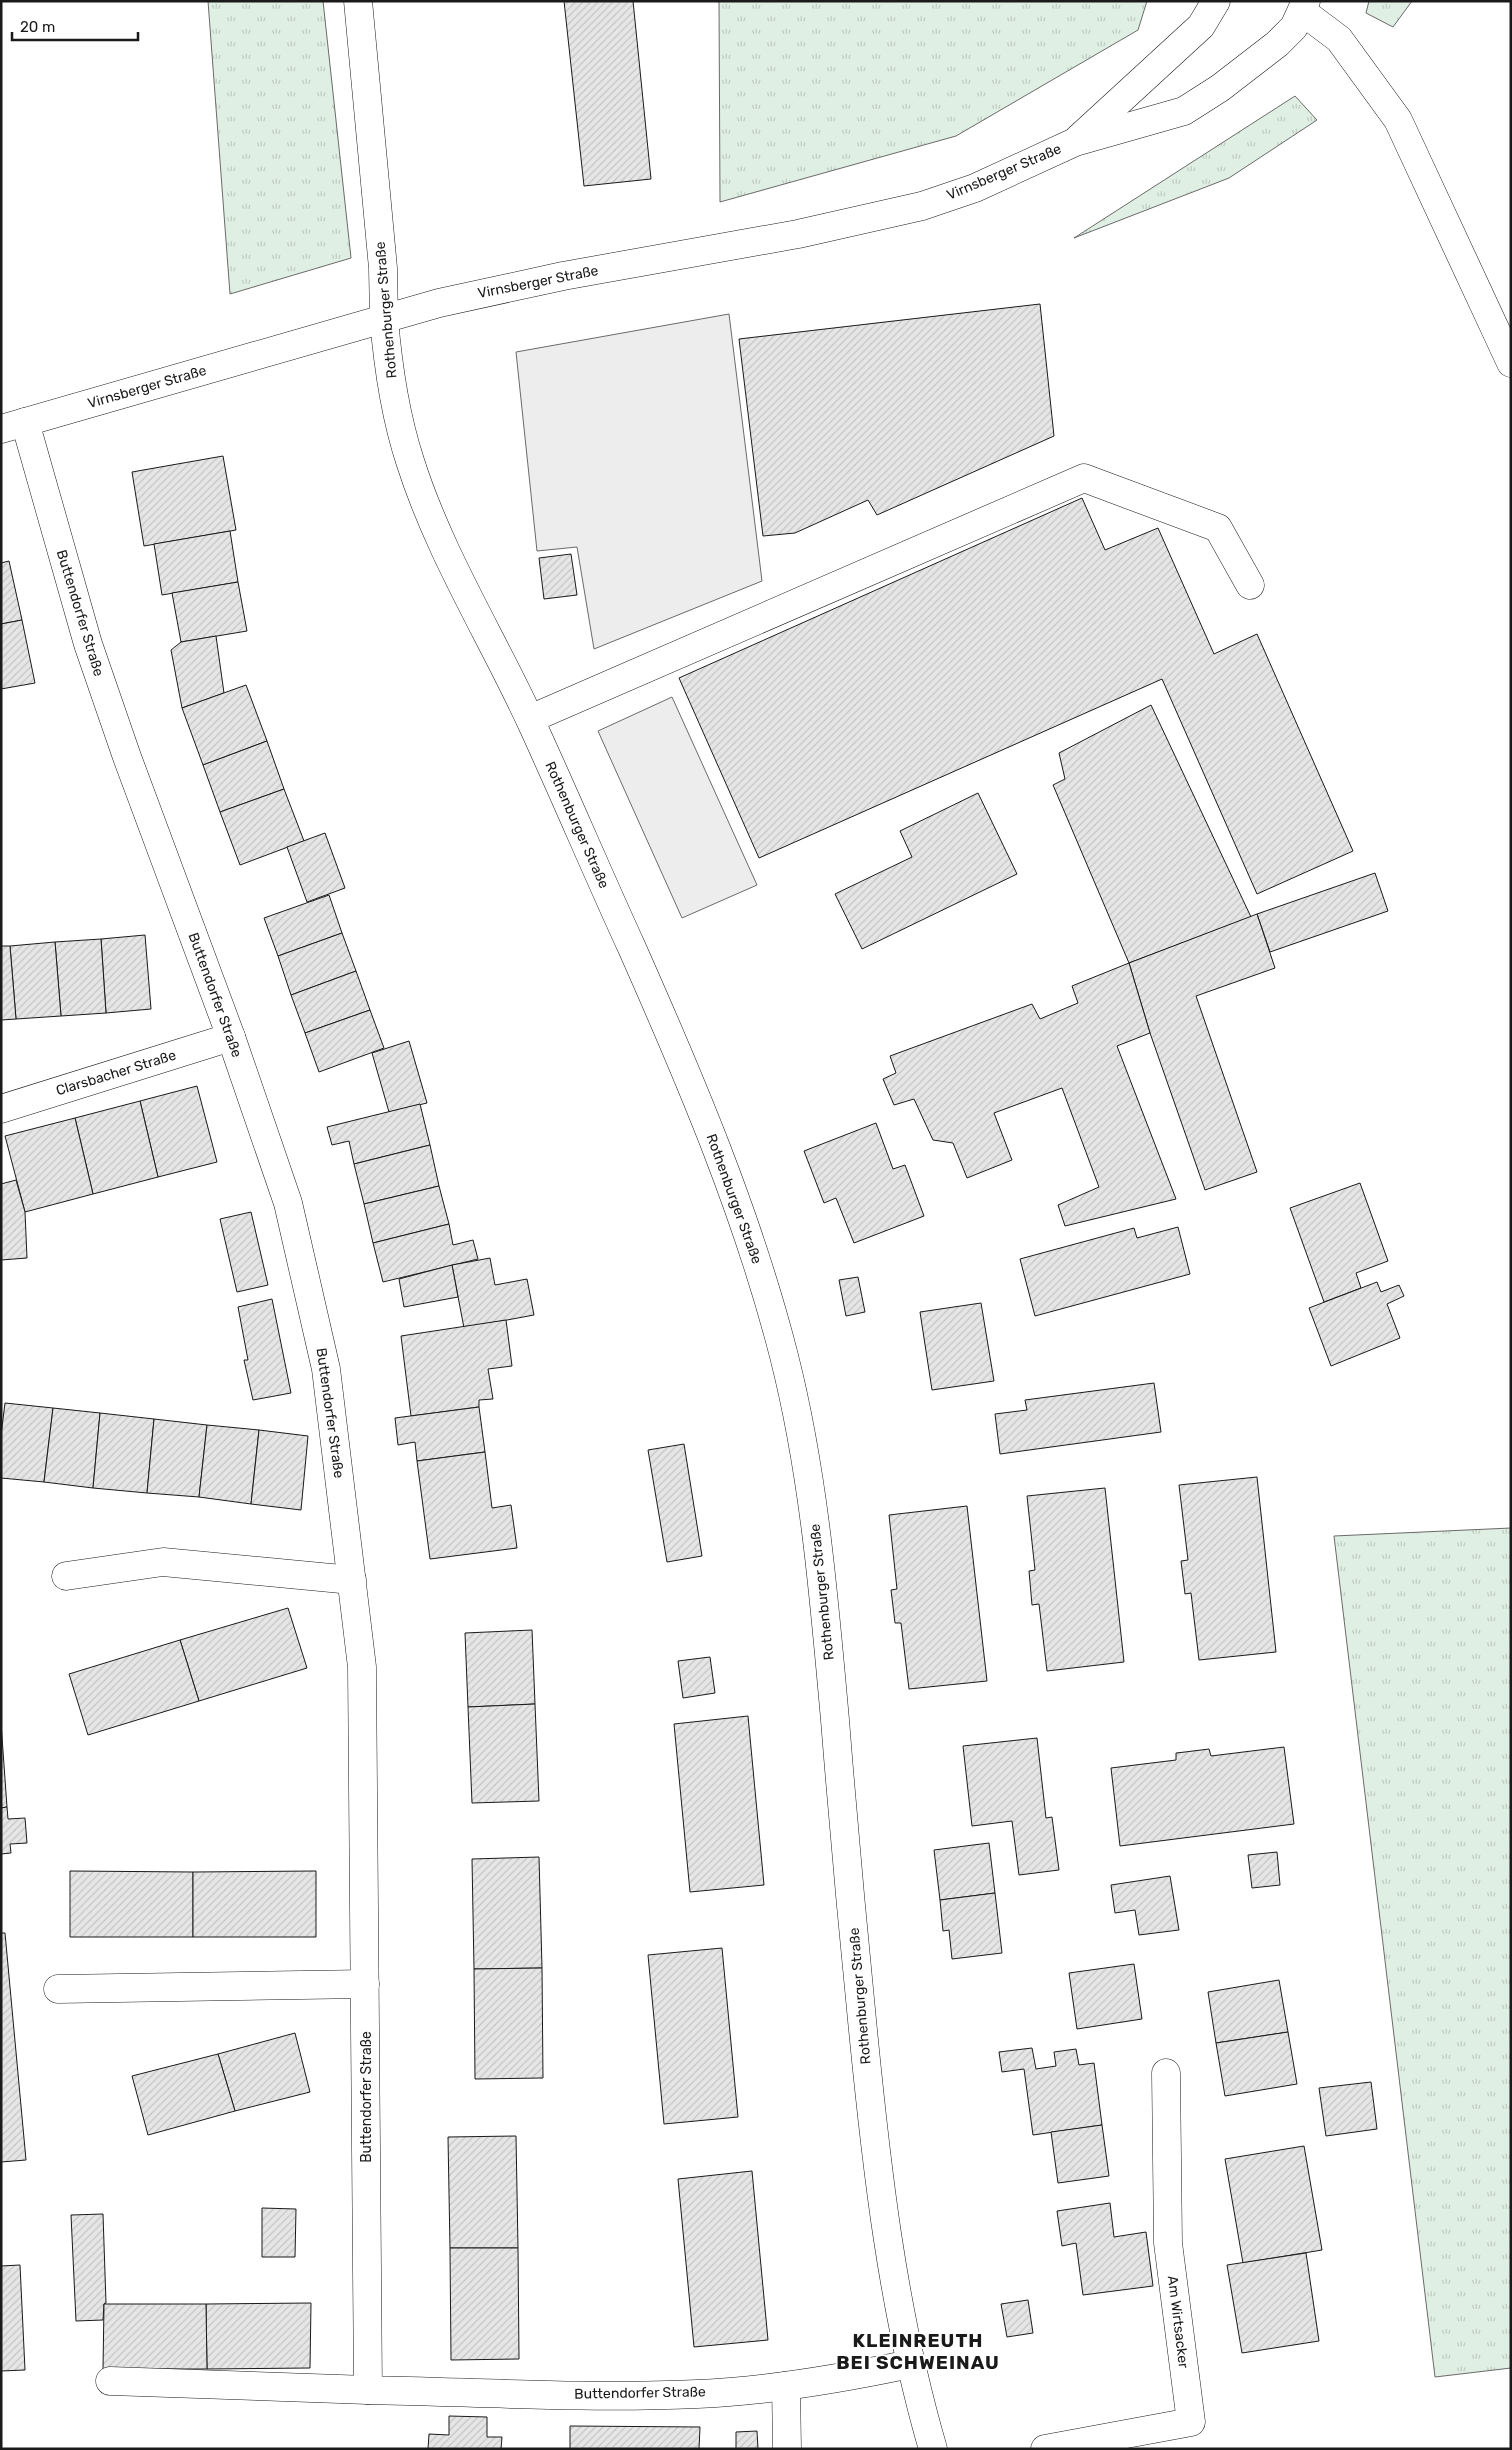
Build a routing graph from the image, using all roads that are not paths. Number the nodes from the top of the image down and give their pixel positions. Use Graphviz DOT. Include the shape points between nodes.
graph roads {
  1 [pos="358,1"];
  2 [pos="1216,1"];
  3 [pos="1301,13"];
  4 [pos="1075,142"];
  5 [pos="384,319"];
  6 [pos="1511,363"];
  7 [pos="13,426"];
  8 [pos="1250,584"];
  9 [pos="530,719"];
  10 [pos="231,1037"];
  11 [pos="1,1109"];
  12 [pos="66,1576"];
  13 [pos="352,1580"];
  14 [pos="365,1984"];
  15 [pos="58,1989"];
  16 [pos="1166,2073"];
  17 [pos="910,2364"];
  18 [pos="110,2381"];
  19 [pos="786,2386"];
  20 [pos="368,2390"];
  21 [pos="787,2449"];
  22 [pos="933,2449"];
  23 [pos="1045,2449"];
  1 -- 5 [label="main road, Rothenburger Straße" via="383,268"];
  2 -- 4 [label="main road, Virnsberger Straße" via="1201,26"];
  3 -- 4 [label="main road, Virnsberger Straße" via="1261,58 1184,111"];
  3 -- 6 [label="main road" via="1339,39 1398,120"];
  4 -- 5 [label="main road, Virnsberger Straße" via="976,188 922,206 807,232 501,289"];
  5 -- 7 [label="main road, Virnsberger Straße"];
  5 -- 9 [label="main road, Rothenburger Straße" via="402,436 422,494"];
  7 -- 10 [label="main road, Buttendorfer Straße" via="130,767"];
  8 -- 9 [label="main road" via="1218,528 1084,478"];
  9 -- 17 [label="main road, Rothenburger Straße" via="673,1041 720,1158 766,1291 790,1382 808,1472 816,1536 875,2148 892,2272"];
  10 -- 11 [label="main road, Clarsbacher Straße"];
  10 -- 13 [label="main road, Buttendorfer Straße" via="288,1203 324,1360"];
  12 -- 13 [label="main road" via="163,1562"];
  13 -- 14 [label="main road, Buttendorfer Straße" via="362,1667"];
  14 -- 15 [label="main road"];
  14 -- 20 [label="main road, Buttendorfer Straße"];
  16 -- 23 [label="main road, Am Wirtsacker" via="1168,2243 1191,2422"];
  17 -- 19 [label="main road, Buttendorfer Straße"];
  17 -- 22 [label="main road, Rothenburger Straße"];
  18 -- 20 [label="main road, Buttendorfer Straße"];
  19 -- 20 [label="main road, Buttendorfer Straße" via="697,2394 604,2395"];
  19 -- 21 [label="main road"];
}
